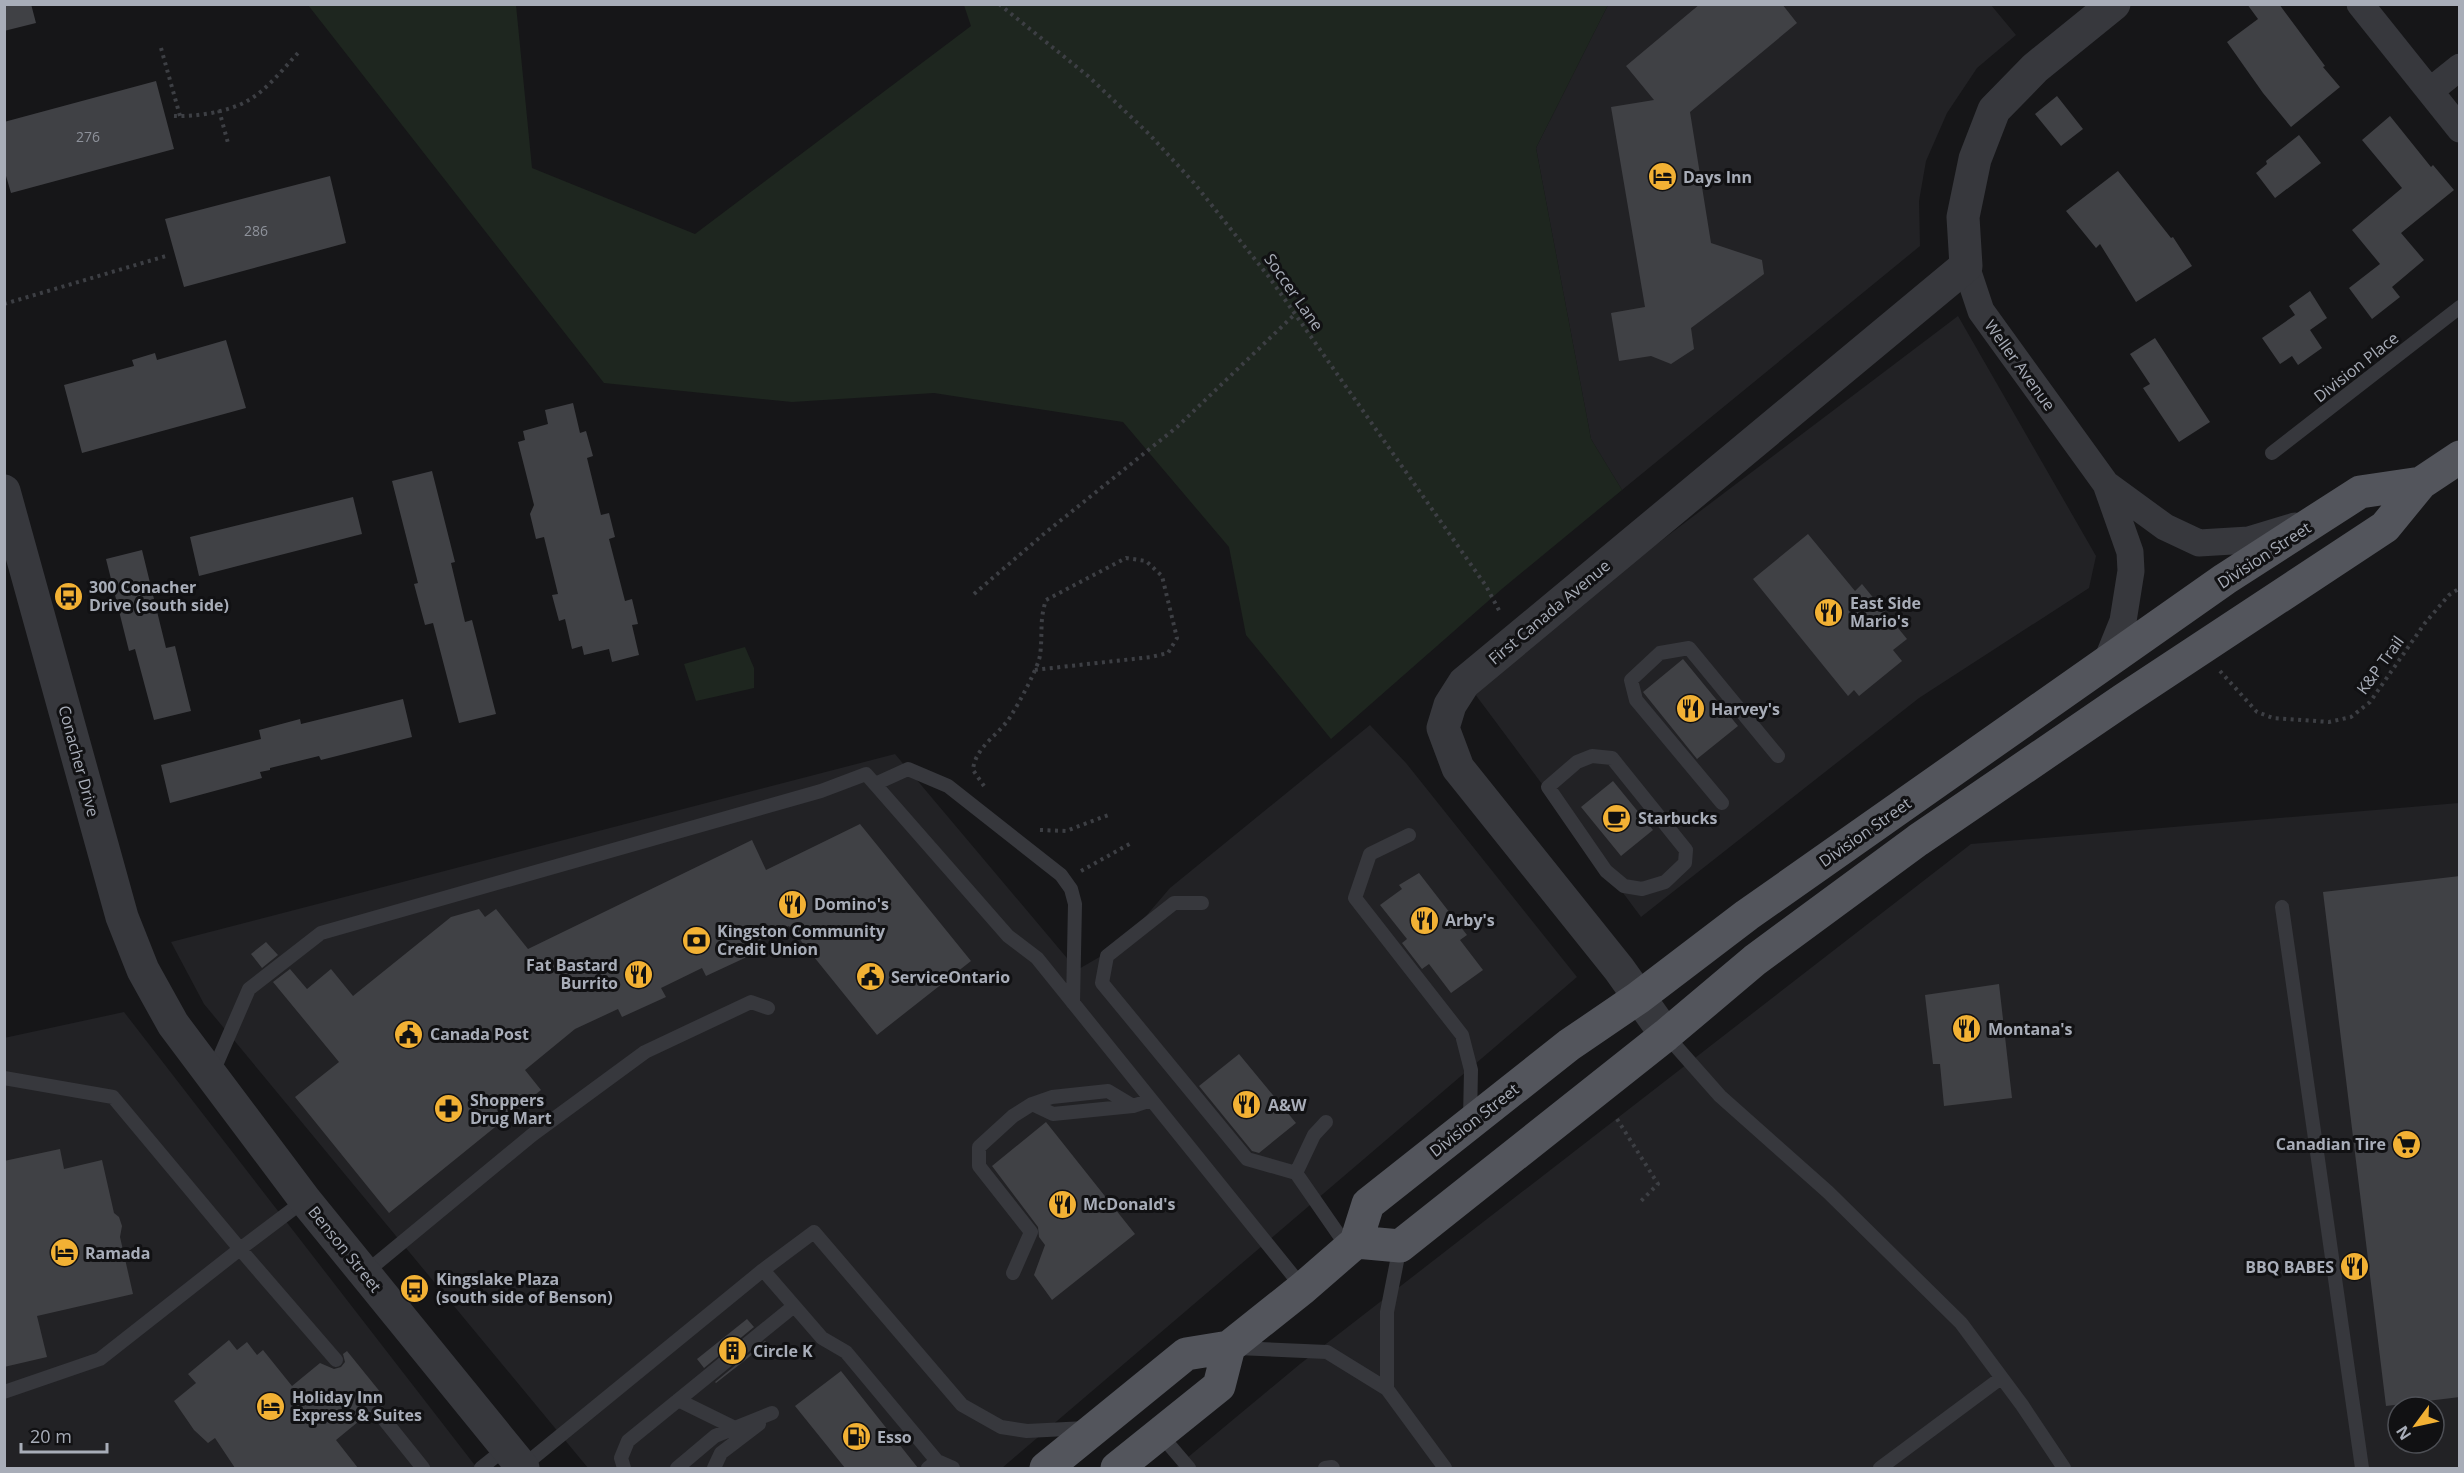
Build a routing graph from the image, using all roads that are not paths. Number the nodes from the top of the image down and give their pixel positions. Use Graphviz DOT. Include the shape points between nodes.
graph roads {
  1 [pos="2114,4"];
  2 [pos="2360,4"];
  3 [pos="2460,67"];
  4 [pos="2430,91"];
  5 [pos="2460,129"];
  6 [pos="1966,266"];
  7 [pos="2460,307"];
  8 [pos="2272,453"];
  9 [pos="2460,457"];
  10 [pos="2421,483"];
  11 [pos="2106,484"];
  12 [pos="7,512"];
  13 [pos="2322,518"];
  14 [pos="2106,663"];
  15 [pos="1778,756"];
  16 [pos="875,784"];
  17 [pos="1722,803"];
  18 [pos="1409,835"];
  19 [pos="1606,871"];
  20 [pos="1202,903"];
  21 [pos="2282,907"];
  22 [pos="1638,998"];
  23 [pos="1073,1003"];
  24 [pos="768,1008"];
  25 [pos="173,1024"];
  26 [pos="1666,1035"];
  27 [pos="211,1075"];
  28 [pos="4,1078"];
  29 [pos="1151,1100"];
  30 [pos="1326,1122"];
  31 [pos="1470,1123"];
  32 [pos="1296,1173"];
  33 [pos="305,1200"];
  34 [pos="1352,1245"];
  35 [pos="1400,1246"];
  36 [pos="240,1249"];
  37 [pos="763,1270"];
  38 [pos="365,1273"];
  39 [pos="1013,1273"];
  40 [pos="1304,1288"];
  41 [pos="794,1306"];
  42 [pos="1229,1347"];
  43 [pos="336,1360"];
  44 [pos="2001,1378"];
  45 [pos="1387,1389"];
  46 [pos="4,1392"];
  47 [pos="678,1400"];
  48 [pos="370,1402"];
  49 [pos="1097,1427"];
  50 [pos="735,1428"];
  51 [pos="1160,1434"];
  52 [pos="508,1463"];
  53 [pos="932,1465"];
  54 [pos="423,1468"];
  55 [pos="624,1468"];
  56 [pos="677,1468"];
  57 [pos="714,1468"];
  58 [pos="953,1468"];
  59 [pos="1046,1468"];
  60 [pos="1117,1468"];
  61 [pos="1189,1468"];
  62 [pos="1325,1468"];
  63 [pos="1334,1468"];
  64 [pos="1445,1468"];
  65 [pos="1880,1468"];
  66 [pos="2064,1468"];
  67 [pos="2362,1468"];
  1 -- 6 [label="street, Weller Avenue" via="2035,68 1994,110 1975,159 1963,216"];
  2 -- 4 [label="street"];
  3 -- 4 [label="street"];
  4 -- 5 [label="street"];
  6 -- 11 [label="street, Weller Avenue" via="1981,311"];
  6 -- 22 [label="street, First Canada Avenue" via="1464,683 1450,705 1443,729 1458,768"];
  7 -- 8 [label="lane, Division Place"];
  9 -- 10 [label="main road, Division Street"];
  10 -- 13 [label="main road, Division Street" via="2360,492"];
  10 -- 26 [label="main road, Division Street" via="2385,528 1918,840 1730,979"];
  11 -- 13 [label="street, Weller Avenue" via="2165,527 2199,543 2249,540"];
  11 -- 14 [label="street, Weller Avenue" via="2130,552 2132,571 2123,621"];
  12 -- 25 [label="street, Conacher Drive" via="122,917 143,970"];
  13 -- 14 [label="main road, Division Street" via="2225,579"];
  14 -- 22 [label="main road, Division Street" via="1747,915"];
  15 -- 17 [label="lane" via="1689,648 1660,653 1631,680 1636,700"];
  16 -- 23 [label="lane" via="1008,936 1037,958"];
  16 -- 23 [label="lane" via="908,769 948,786 1061,875 1075,904"];
  16 -- 27 [label="lane" via="866,774 821,791 321,933 249,989"];
  18 -- 31 [label="lane" via="1370,854 1355,898 1462,1035 1471,1070"];
  19 -- 19 [label="lane" via="1624,886 1642,889 1665,882 1685,863 1686,850 1612,759 1592,756 1577,762 1548,787"];
  20 -- 32 [label="lane" via="1174,903 1107,956 1102,983 1247,1159"];
  21 -- 67 [label="lane"];
  22 -- 26 [label="street, First Canada Avenue"];
  22 -- 31 [label="main road, Division Street" via="1569,1045"];
  23 -- 29 [label="lane"];
  24 -- 38 [label="lane" via="751,1002 645,1052 532,1135"];
  25 -- 27 [label="street, Benson Street"];
  26 -- 35 [label="main road, Division Street"];
  26 -- 44 [label="lane" via="1720,1096 1828,1192 1961,1323"];
  27 -- 33 [label="street, Benson Street"];
  28 -- 36 [label="lane" via="113,1097"];
  29 -- 39 [label="lane" via="1132,1106 1053,1114 1032,1104 979,1147 979,1166 1031,1232"];
  29 -- 40 [label="lane"];
  30 -- 32 [label="lane" via="1314,1135"];
  31 -- 34 [label="main road, Division Street" via="1368,1204"];
  32 -- 34 [label="lane"];
  33 -- 36 [label="lane"];
  33 -- 38 [label="street, Benson Street"];
  34 -- 35 [label="main road"];
  34 -- 40 [label="main road"];
  35 -- 45 [label="lane" via="1387,1312"];
  36 -- 43 [label="lane"];
  36 -- 46 [label="lane" via="100,1359"];
  37 -- 41 [label="lane"];
  37 -- 49 [label="lane" via="814,1232 962,1405 1001,1427 1027,1431"];
  37 -- 52 [label="lane"];
  38 -- 52 [label="street, Benson Street"];
  40 -- 42 [label="main road"];
  41 -- 47 [label="lane"];
  41 -- 53 [label="lane" via="822,1338 846,1352"];
  42 -- 45 [label="lane" via="1327,1352"];
  42 -- 49 [label="main road" via="1186,1354"];
  42 -- 51 [label="main road" via="1218,1386"];
  44 -- 65 [label="lane"];
  44 -- 66 [label="lane"];
  45 -- 64 [label="lane"];
  47 -- 50 [label="lane"];
  47 -- 55 [label="lane" via="628,1441 621,1458"];
  48 -- 54 [label="lane"];
  49 -- 59 [label="main road"];
  50 -- 56 [label="lane" via="715,1436"];
  50 -- 57 [label="lane" via="772,1413 722,1453"];
  51 -- 60 [label="main road"];
  51 -- 61 [label="lane"];
  53 -- 58 [label="lane"];
  62 -- 63 [label="lane"];
}
